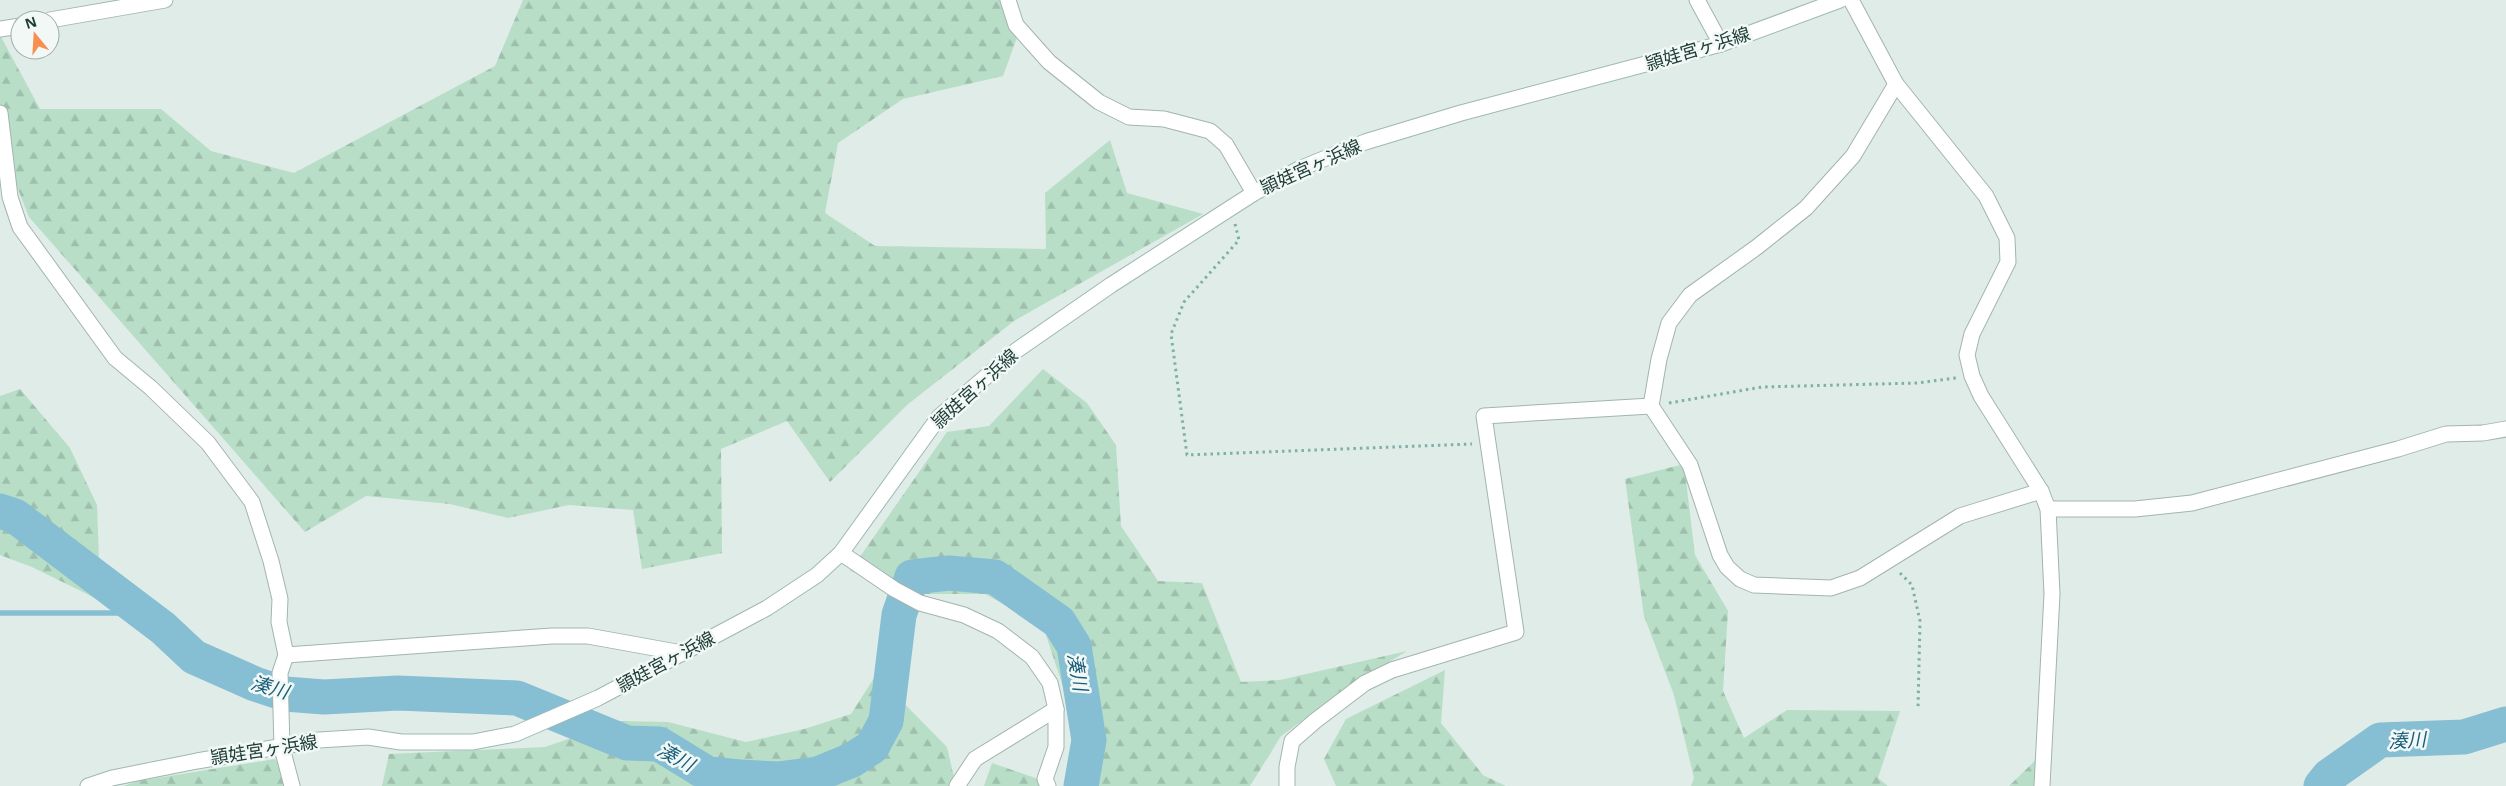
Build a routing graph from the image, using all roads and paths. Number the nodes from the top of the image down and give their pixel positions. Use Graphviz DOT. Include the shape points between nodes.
graph roads {
  1 [pos="165,0"];
  2 [pos="1008,0"];
  3 [pos="1697,0"];
  4 [pos="1840,0"];
  5 [pos="1851,0"];
  6 [pos="60,18"];
  7 [pos="1721,44"];
  8 [pos="1896,84"];
  9 [pos="0,113"];
  10 [pos="1254,192"];
  11 [pos="1230,206"];
  12 [pos="1972,376"];
  13 [pos="1651,406"];
  14 [pos="2506,429"];
  15 [pos="1489,443"];
  16 [pos="2041,491"];
  17 [pos="2048,509"];
  18 [pos="841,553"];
  19 [pos="1889,562"];
  20 [pos="682,653"];
  21 [pos="286,655"];
  22 [pos="1056,709"];
  23 [pos="1918,709"];
  24 [pos="282,748"];
  25 [pos="88,786"];
  26 [pos="292,786"];
  27 [pos="957,786"];
  28 [pos="1048,786"];
  29 [pos="1287,786"];
  30 [pos="2042,786"];
  1 -- 6 [label="street"];
  2 -- 10 [label="street" via="1016,24 1044,56 1099,102 1128,117 1164,119 1210,131 1226,145"];
  3 -- 7 [label="street"];
  4 -- 7 [label="street, 頴娃宮ヶ浜線"];
  5 -- 8 [label="street"];
  7 -- 10 [label="street, 頴娃宮ヶ浜線" via="1365,142"];
  8 -- 12 [label="street" via="1986,196 2007,238 2008,262 1972,334 1968,355"];
  8 -- 13 [label="street" via="1853,156 1806,208 1757,248 1690,295 1669,323"];
  9 -- 21 [label="street" via="10,197 20,227 115,358 152,388 208,443 252,502 280,599"];
  10 -- 11 [label="street, 頴娃宮ヶ浜線"];
  11 -- 15 [label="path" via="1238,240 1184,302 1171,334 1187,455"];
  11 -- 18 [label="street, 頴娃宮ヶ浜線" via="1017,350 939,417"];
  12 -- 13 [label="path" via="1917,383 1762,387"];
  12 -- 16 [label="street"];
  13 -- 15 [label="street" via="1484,416"];
  13 -- 19 [label="street" via="1690,465 1720,555 1740,579 1754,585 1831,588 1847,584"];
  14 -- 17 [label="street" via="2446,434 2192,503 2135,509"];
  15 -- 29 [label="street" via="1516,632 1392,670 1366,684 1292,741"];
  16 -- 17 [label="street"];
  16 -- 19 [label="street" via="1960,516"];
  17 -- 30 [label="street" via="2052,594"];
  18 -- 20 [label="street, 頴娃宮ヶ浜線" via="817,575 767,608"];
  18 -- 22 [label="street" via="920,603 973,619 998,631 1032,657 1050,682"];
  19 -- 23 [label="path" via="1912,586 1920,621"];
  20 -- 21 [label="street" via="588,636 552,636"];
  20 -- 24 [label="street, 頴娃宮ヶ浜線" via="598,698 515,734 473,742 401,742 368,737 329,739"];
  21 -- 24 [label="street" via="280,673"];
  22 -- 27 [label="street" via="976,759"];
  22 -- 28 [label="street" via="1056,747 1046,778"];
  24 -- 25 [label="street, 頴娃宮ヶ浜線" via="197,761"];
  24 -- 26 [label="street"];
}
